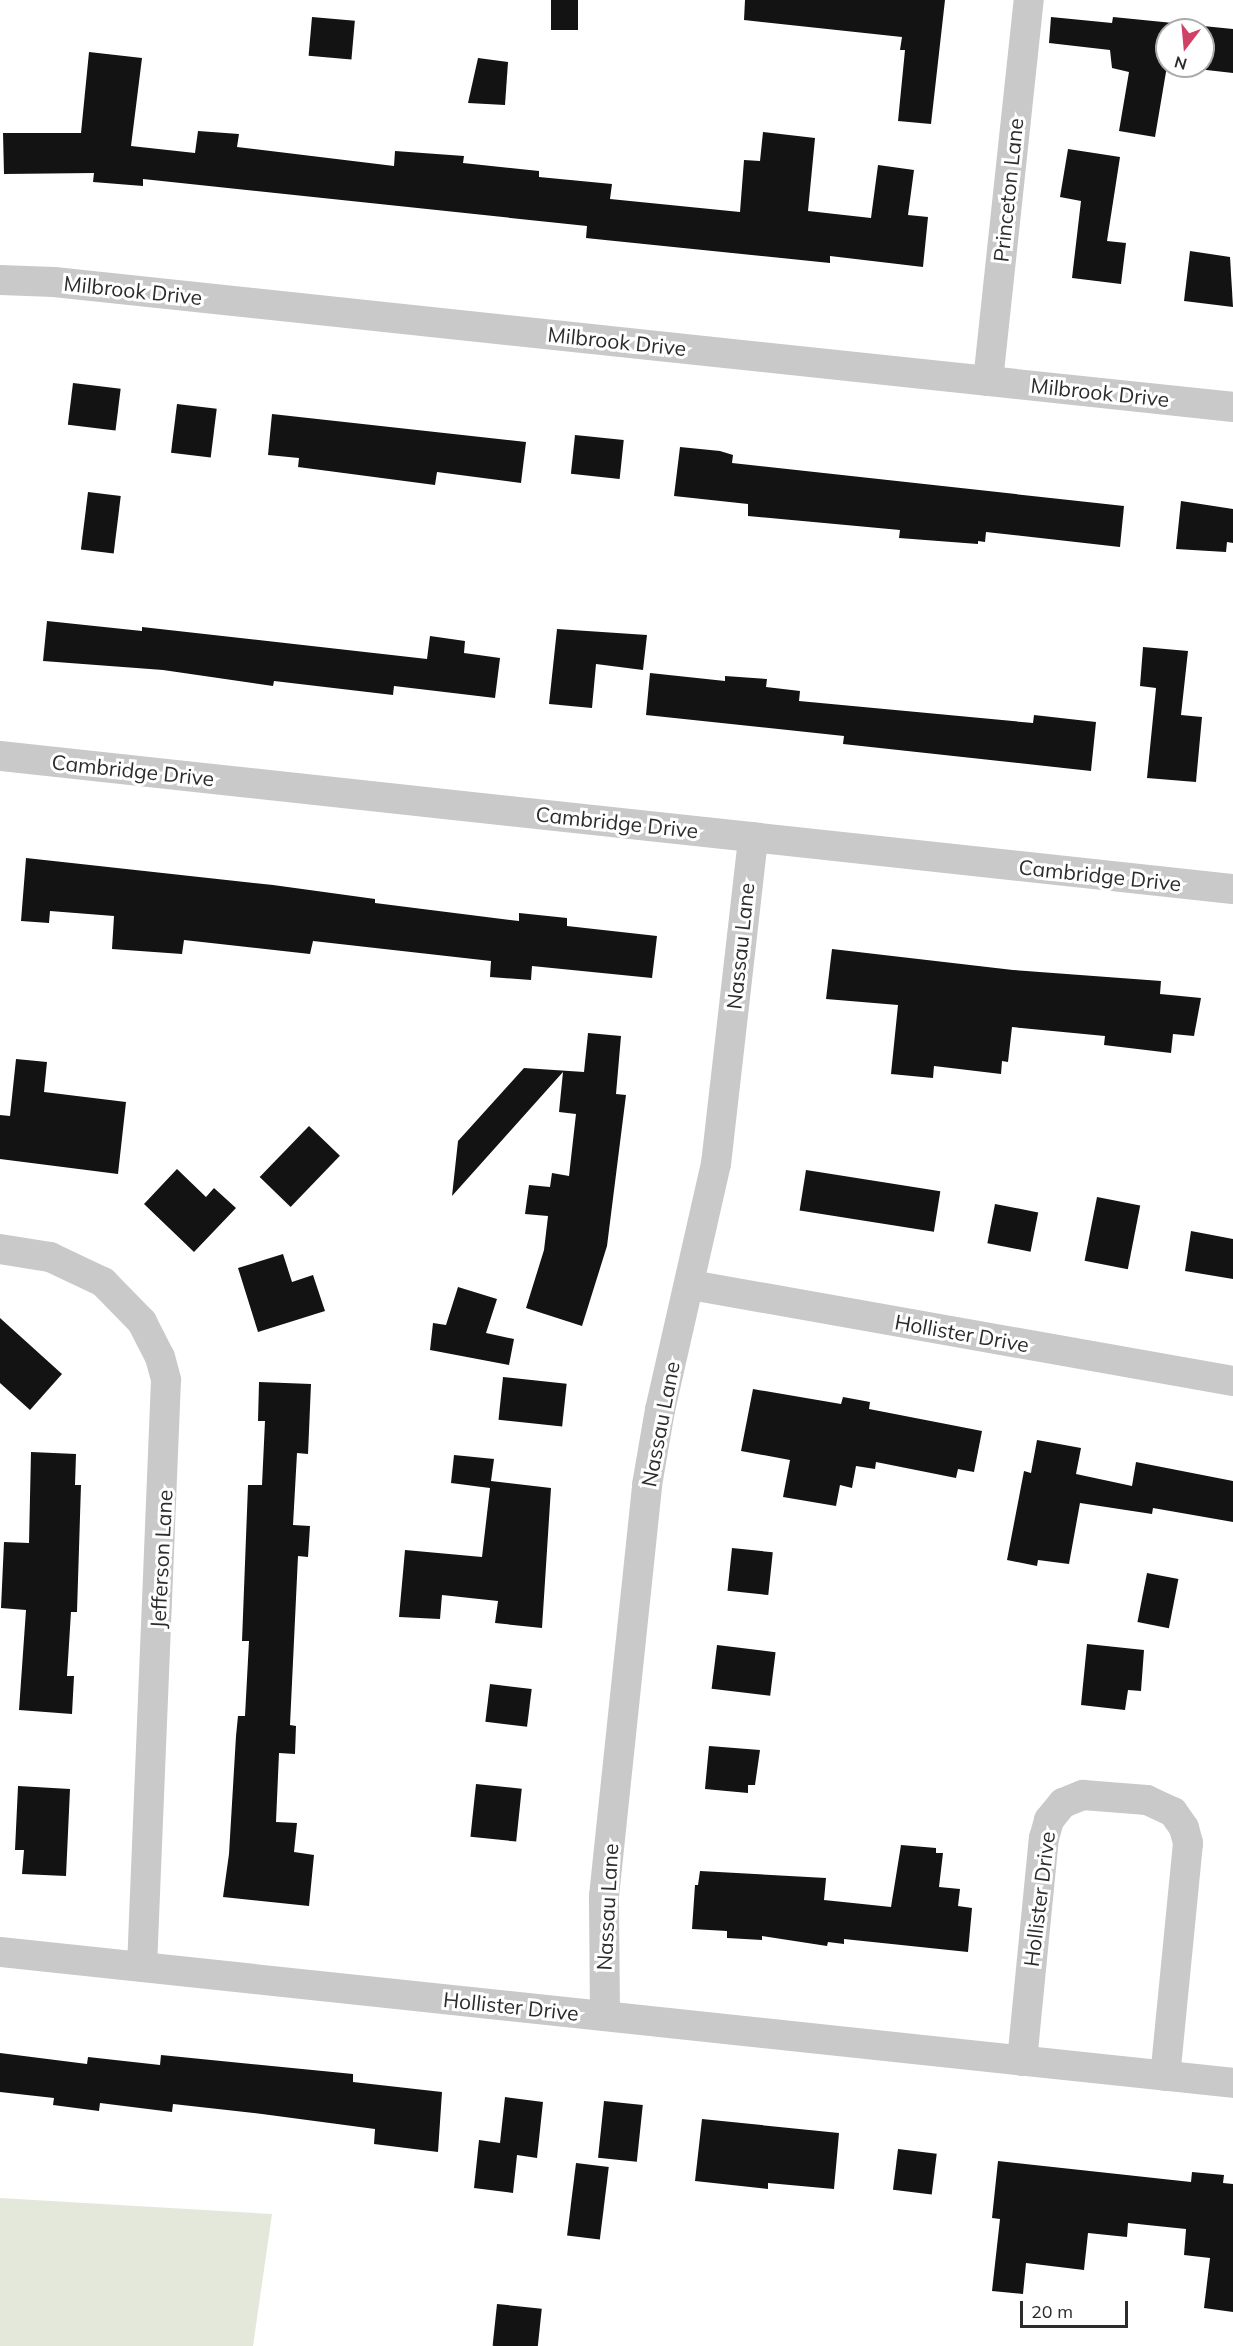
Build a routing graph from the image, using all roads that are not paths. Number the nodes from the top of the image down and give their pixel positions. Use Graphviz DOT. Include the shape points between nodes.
graph roads {
  1 [pos="1029,0"];
  2 [pos="0,280"];
  3 [pos="988,381"];
  4 [pos="1233,407"];
  5 [pos="0,756"];
  6 [pos="753,837"];
  7 [pos="1233,889"];
  8 [pos="0,1249"];
  9 [pos="691,1285"];
  10 [pos="1233,1381"];
  11 [pos="0,1952"];
  12 [pos="142,1967"];
  13 [pos="605,2016"];
  14 [pos="1022,2061"];
  15 [pos="1165,2076"];
  16 [pos="1233,2084"];
  1 -- 3 [label="street, Princeton Lane"];
  2 -- 3 [label="street, Milbrook Drive" via="54,282"];
  3 -- 4 [label="street, Milbrook Drive"];
  5 -- 6 [label="street, Cambridge Drive"];
  6 -- 7 [label="street, Cambridge Drive"];
  6 -- 9 [label="street, Nassau Lane" via="716,1164"];
  8 -- 12 [label="street, Jefferson Lane" via="50,1257 104,1282 142,1322 160,1357 166,1380"];
  9 -- 10 [label="street, Hollister Drive"];
  9 -- 13 [label="street, Nassau Lane" via="660,1410 647,1485 604,1896"];
  11 -- 12 [label="street, Hollister Drive"];
  12 -- 13 [label="street, Hollister Drive"];
  13 -- 14 [label="street, Hollister Drive"];
  14 -- 15 [label="street, Hollister Drive"];
  14 -- 15 [label="street, Hollister Drive" via="1049,1820 1063,1803 1083,1795 1147,1800 1173,1812 1188,1843"];
  15 -- 16 [label="street, Hollister Drive"];
}
